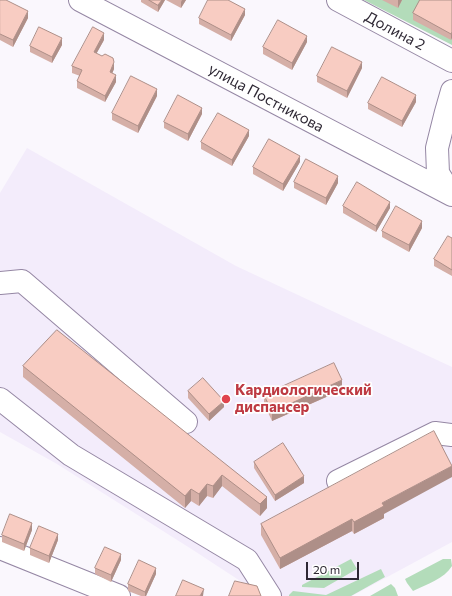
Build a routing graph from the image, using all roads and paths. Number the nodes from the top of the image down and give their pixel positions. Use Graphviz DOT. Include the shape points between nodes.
graph roads {
  1 [pos="80,0"];
  2 [pos="338,0"];
  3 [pos="452,61"];
  4 [pos="452,91"];
  5 [pos="452,195"];
  6 [pos="0,284"];
  7 [pos="0,399"];
  8 [pos="186,422"];
  9 [pos="452,434"];
  10 [pos="338,481"];
  11 [pos="0,548"];
  12 [pos="119,596"];
  13 [pos="270,596"];
  1 -- 5 [label="street, улица Постникова"];
  2 -- 3 [label="street, Долина 2"];
  4 -- 5 [label="street" via="437,148 438,173"];
  6 -- 8 [label="street" via="22,281"];
  7 -- 13 [label="street" via="71,455 247,560"];
  9 -- 10 [label="street" via="435,433"];
  11 -- 12 [label="street"];
}
